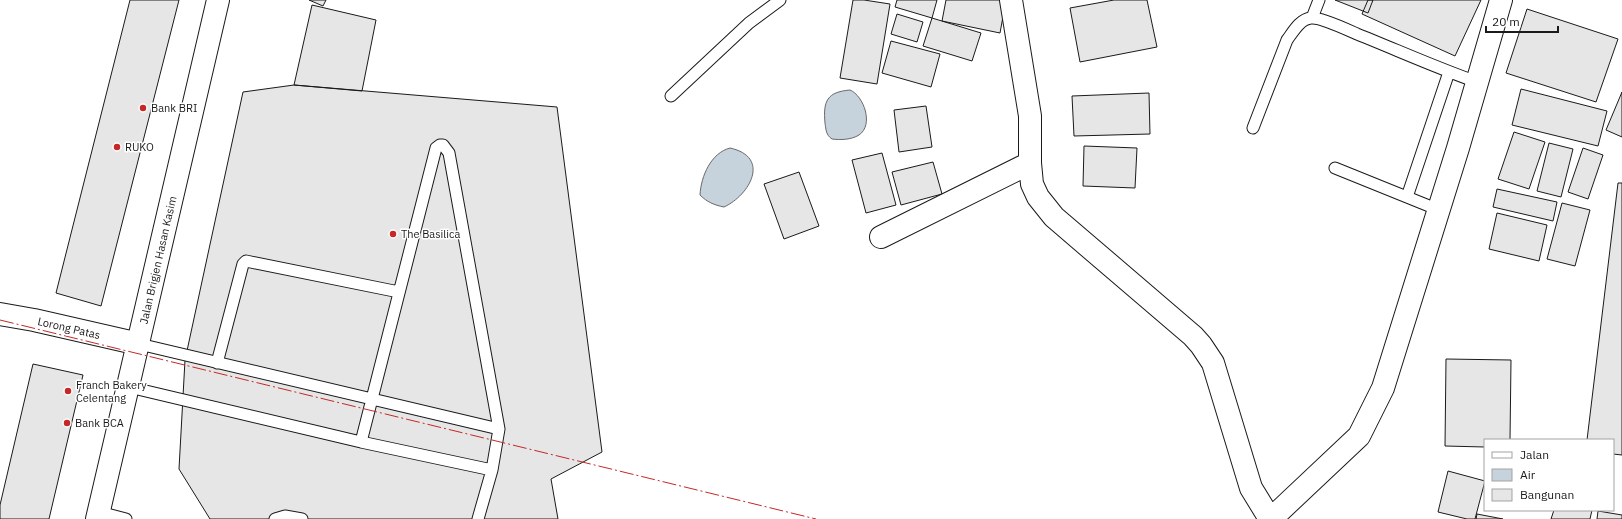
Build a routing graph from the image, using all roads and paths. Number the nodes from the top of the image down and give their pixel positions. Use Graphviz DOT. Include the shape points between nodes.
graph roads {
  1 [pos="218,0"];
  2 [pos="780,0"];
  3 [pos="1011,0"];
  4 [pos="1319,0"];
  5 [pos="1501,0"];
  6 [pos="1312,18"];
  7 [pos="1452,73"];
  8 [pos="1477,82"];
  9 [pos="671,96"];
  10 [pos="1254,128"];
  11 [pos="1030,163"];
  12 [pos="1335,168"];
  13 [pos="1407,198"];
  14 [pos="1434,208"];
  15 [pos="881,237"];
  16 [pos="399,292"];
  17 [pos="0,314"];
  18 [pos="138,344"];
  19 [pos="217,363"];
  20 [pos="129,387"];
  21 [pos="371,399"];
  22 [pos="499,429"];
  23 [pos="362,442"];
  24 [pos="492,470"];
  25 [pos="98,516"];
  26 [pos="126,519"];
  27 [pos="275,519"];
  28 [pos="302,519"];
  29 [pos="478,519"];
  30 [pos="1271,519"];
  1 -- 18 [label="street, Jalan Brigjen Hasan Kasim"];
  2 -- 9 [label="lane" via="749,23"];
  3 -- 11 [label="street" via="1030,116"];
  4 -- 6 [label="lane"];
  5 -- 8 [label="street"];
  6 -- 7 [label="lane" via="1334,24"];
  6 -- 10 [label="lane" via="1303,21 1287,40"];
  7 -- 8 [label="lane"];
  7 -- 13 [label="lane"];
  8 -- 14 [label="street"];
  11 -- 15 [label="street"];
  11 -- 30 [label="street" via="1032,184 1038,197 1054,216 1201,345 1213,363 1251,488"];
  12 -- 13 [label="lane"];
  13 -- 14 [label="lane"];
  14 -- 30 [label="street" via="1383,388 1360,436"];
  16 -- 19 [label="lane" via="246,261 243,264"];
  16 -- 21 [label="lane"];
  16 -- 22 [label="lane" via="436,148 443,145 449,153"];
  17 -- 18 [label="street, Lorong Patas"];
  18 -- 19 [label="lane"];
  18 -- 20 [label="street, Jalan Brigjen Hasan Kasim"];
  19 -- 21 [label="lane"];
  20 -- 23 [label="lane"];
  20 -- 25 [label="street, Jalan Brigjen Hasan Kasim"];
  21 -- 22 [label="lane"];
  21 -- 23 [label="lane"];
  22 -- 24 [label="lane"];
  23 -- 24 [label="lane"];
  24 -- 29 [label="lane"];
  25 -- 26 [label="lane"];
  27 -- 28 [label="lane" via="285,516"];
}
